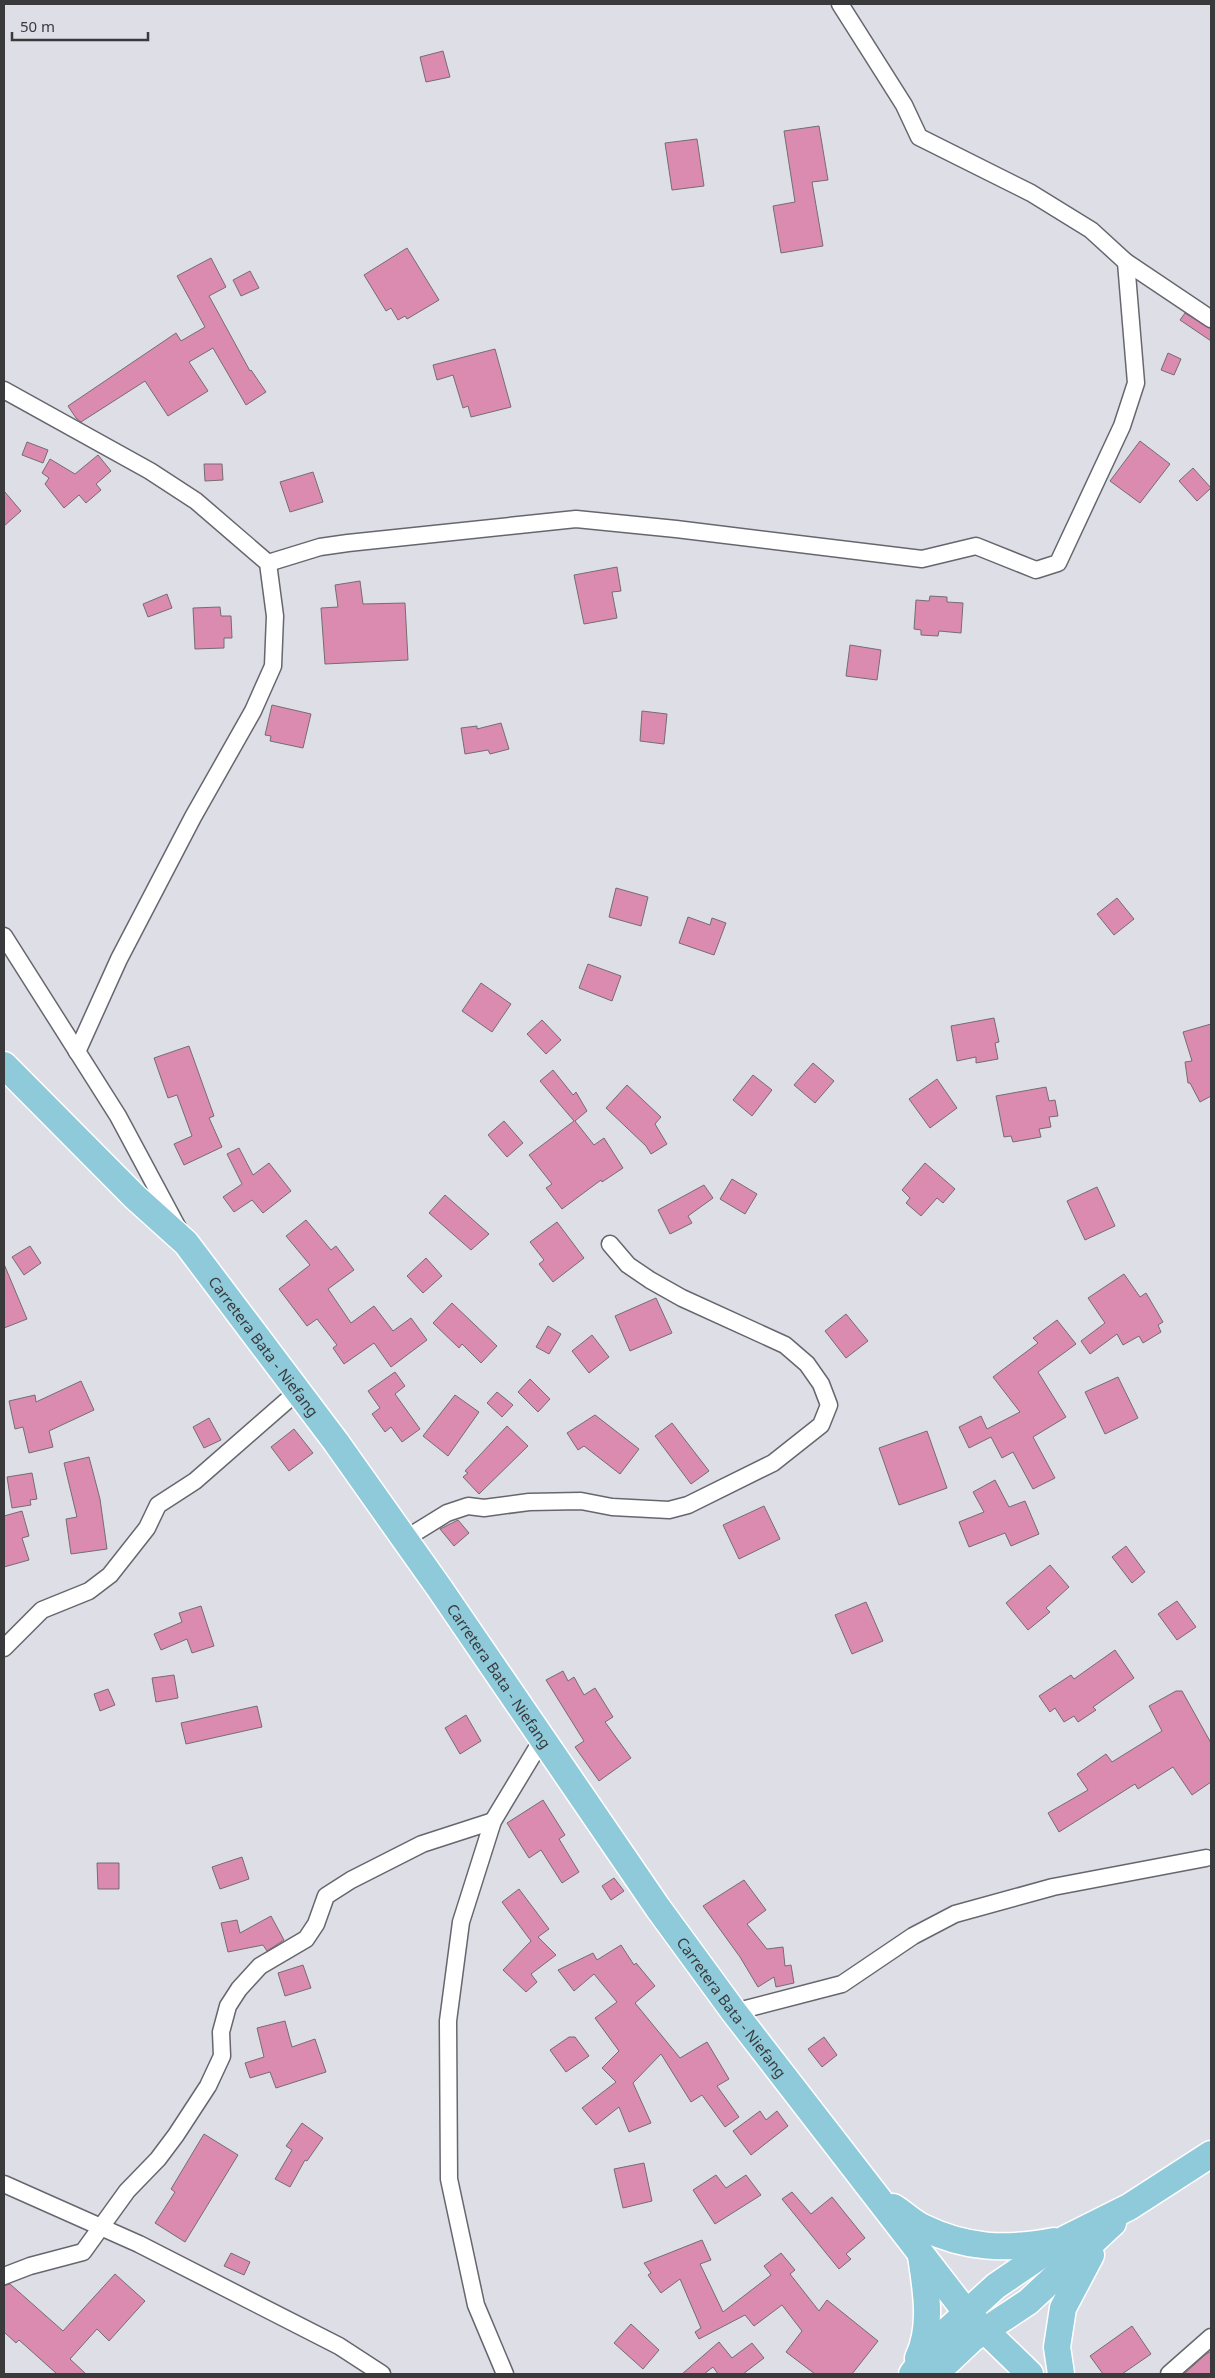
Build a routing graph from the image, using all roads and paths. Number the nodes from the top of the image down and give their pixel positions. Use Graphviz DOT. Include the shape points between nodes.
graph roads {
  1 [pos="840,4"];
  2 [pos="1126,262"];
  3 [pos="1211,319"];
  4 [pos="4,390"];
  5 [pos="268,562"];
  6 [pos="4,936"];
  7 [pos="78,1052"];
  8 [pos="4,1065"];
  9 [pos="186,1243"];
  10 [pos="610,1244"];
  11 [pos="298,1392"];
  12 [pos="405,1539"];
  13 [pos="4,1648"];
  14 [pos="542,1738"];
  15 [pos="493,1821"];
  16 [pos="1206,1858"];
  17 [pos="734,2012"];
  18 [pos="1204,2164"];
  19 [pos="4,2184"];
  20 [pos="871,2190"];
  21 [pos="1128,2207"];
  22 [pos="102,2228"];
  23 [pos="1108,2228"];
  24 [pos="1065,2239"];
  25 [pos="921,2255"];
  26 [pos="4,2276"];
  27 [pos="966,2312"];
  28 [pos="984,2331"];
  29 [pos="1211,2337"];
  30 [pos="943,2366"];
  31 [pos="1023,2367"];
  32 [pos="382,2374"];
  33 [pos="505,2374"];
  34 [pos="911,2374"];
  35 [pos="1061,2374"];
  36 [pos="1169,2374"];
  1 -- 2 [label="street" via="904,105 919,137 1031,193 1091,230"];
  2 -- 3 [label="street"];
  2 -- 5 [label="street" via="1136,383 1122,426 1058,563 1036,570 976,546 922,559 576,519 348,543 320,547"];
  4 -- 5 [label="street" via="150,471 196,501"];
  5 -- 7 [label="street" via="274,616 272,666 254,711 193,817 119,959"];
  6 -- 7 [label="street"];
  7 -- 9 [label="street" via="118,1116"];
  8 -- 9 [label="main road, Carretera Bata - Niefang"];
  9 -- 11 [label="main road, Carretera Bata - Niefang"];
  10 -- 12 [label="street" via="628,1265 650,1280 785,1345 806,1364 821,1384 829,1405 821,1425 773,1463 688,1505 669,1510 612,1507 581,1501 529,1502 484,1508 468,1506 447,1514"];
  11 -- 12 [label="main road, Carretera Bata - Niefang"];
  11 -- 13 [label="street" via="195,1481 158,1505 147,1528 110,1575 89,1591 42,1610"];
  12 -- 14 [label="main road, Carretera Bata - Niefang"];
  14 -- 15 [label="street"];
  14 -- 17 [label="main road, Carretera Bata - Niefang" via="658,1908"];
  15 -- 22 [label="street" via="422,1844 326,1896 316,1924 306,1939 260,1966 239,1989 228,2006 221,2032 222,2056 208,2086 176,2135 127,2191"];
  15 -- 33 [label="street" via="461,1922 448,2021 449,2178 476,2306"];
  16 -- 17 [label="street" via="1053,1887 955,1914 913,1936 842,1984"];
  17 -- 20 [label="main road, Carretera Bata - Niefang"];
  18 -- 21 [label="main road"];
  19 -- 22 [label="street"];
  20 -- 24 [label="main road" via="921,2227 972,2245 1018,2248"];
  20 -- 25 [label="main road, Carretera Bata - Niefang"];
  21 -- 23 [label="main road"];
  21 -- 24 [label="main road"];
  22 -- 26 [label="street" via="82,2252"];
  22 -- 32 [label="street" via="330,2341"];
  23 -- 28 [label="main road" via="1028,2302"];
  23 -- 35 [label="main road" via="1082,2268 1063,2308 1057,2346"];
  24 -- 27 [label="main road" via="996,2286"];
  25 -- 27 [label="main road, Carretera Bata - Niefang"];
  25 -- 34 [label="main road" via="927,2317 925,2344"];
  27 -- 28 [label="main road, Carretera Bata - Niefang"];
  27 -- 34 [label="main road" via="938,2339"];
  28 -- 30 [label="main road"];
  28 -- 31 [label="main road, Carretera Bata - Niefang"];
  29 -- 36 [label="street"];
  30 -- 31 [label="main road" via="979,2349 993,2348"];
}
